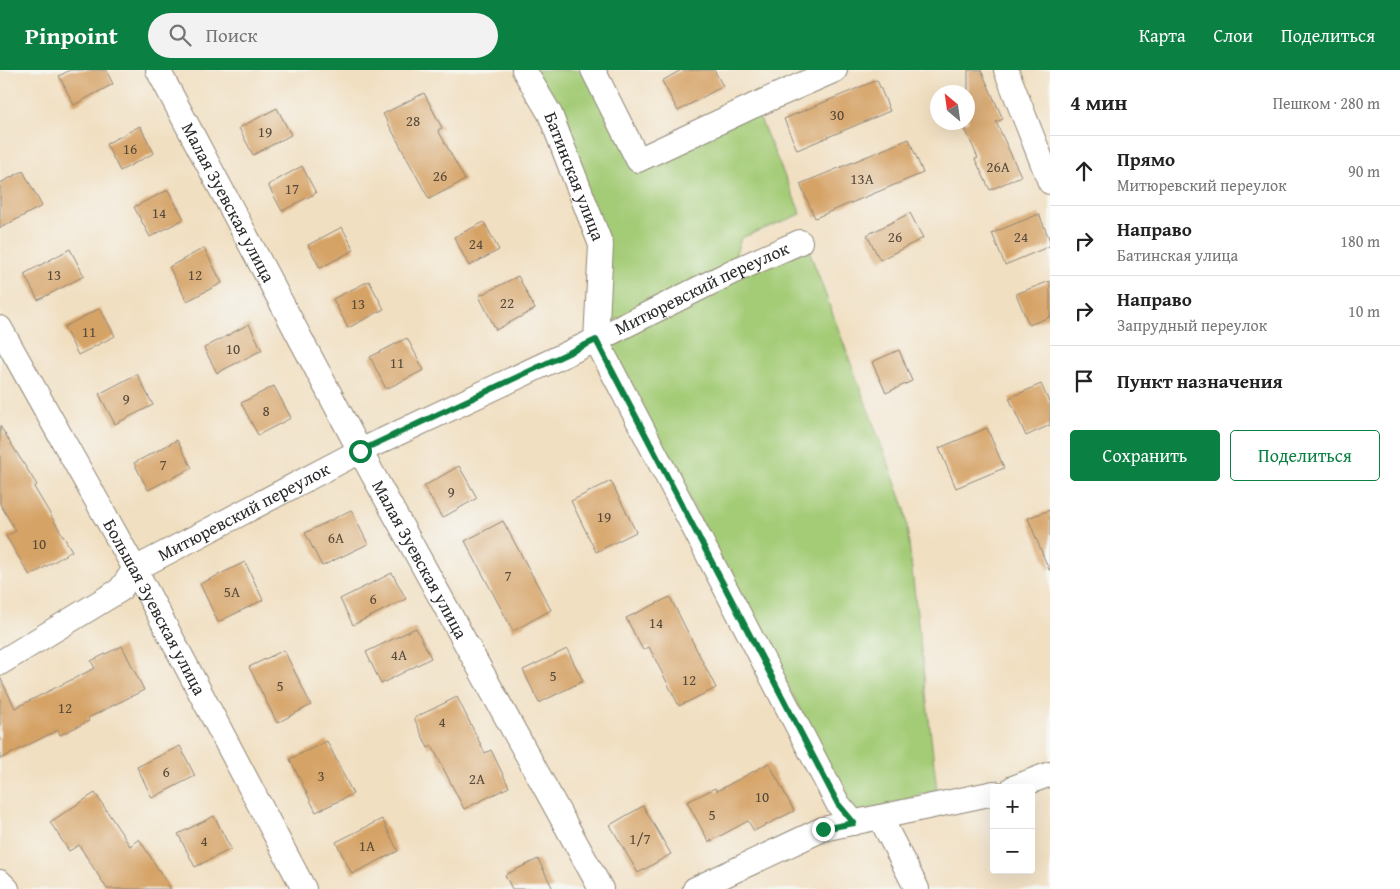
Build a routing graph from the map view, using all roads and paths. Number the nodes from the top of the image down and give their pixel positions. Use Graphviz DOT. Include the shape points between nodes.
graph roads {
  1 [pos="158,70"];
  2 [pos="524,70"];
  3 [pos="592,70"];
  4 [pos="835,70"];
  5 [pos="1006,70"];
  6 [pos="1050,182"];
  7 [pos="800,242"];
  8 [pos="0,328"];
  9 [pos="596,340"];
  10 [pos="360,451"];
  11 [pos="135,569"];
  12 [pos="0,663"];
  13 [pos="1050,774"];
  14 [pos="1023,784"];
  15 [pos="990,794"];
  16 [pos="880,817"];
  17 [pos="854,823"];
  18 [pos="0,882"];
  19 [pos="6,889"];
  20 [pos="304,889"];
  21 [pos="602,889"];
  22 [pos="695,889"];
  23 [pos="918,889"];
  1 -- 10 [label="street, Малая Зуевская улица"];
  2 -- 9 [label="street, Батинская улица" via="550,114 601,245"];
  3 -- 4 [label="street" via="638,160"];
  5 -- 6 [label="street"];
  7 -- 9 [label="street, Митюревский переулок"];
  8 -- 11 [label="street, Большая Зуевская улица"];
  9 -- 10 [label="street, Митюревский переулок"];
  9 -- 17 [label="street" via="838,804"];
  10 -- 11 [label="street, Митюревский переулок"];
  10 -- 21 [label="street, Малая Зуевская улица"];
  11 -- 12 [label="street, Митюревский переулок" via="120,590"];
  11 -- 20 [label="street, Большая Зуевская улица"];
  13 -- 14 [label="street"];
  15 -- 16 [label="street"];
  16 -- 17 [label="street"];
  16 -- 23 [label="street"];
  17 -- 22 [label="street" via="823,829"];
  18 -- 19 [label="street"];
}
